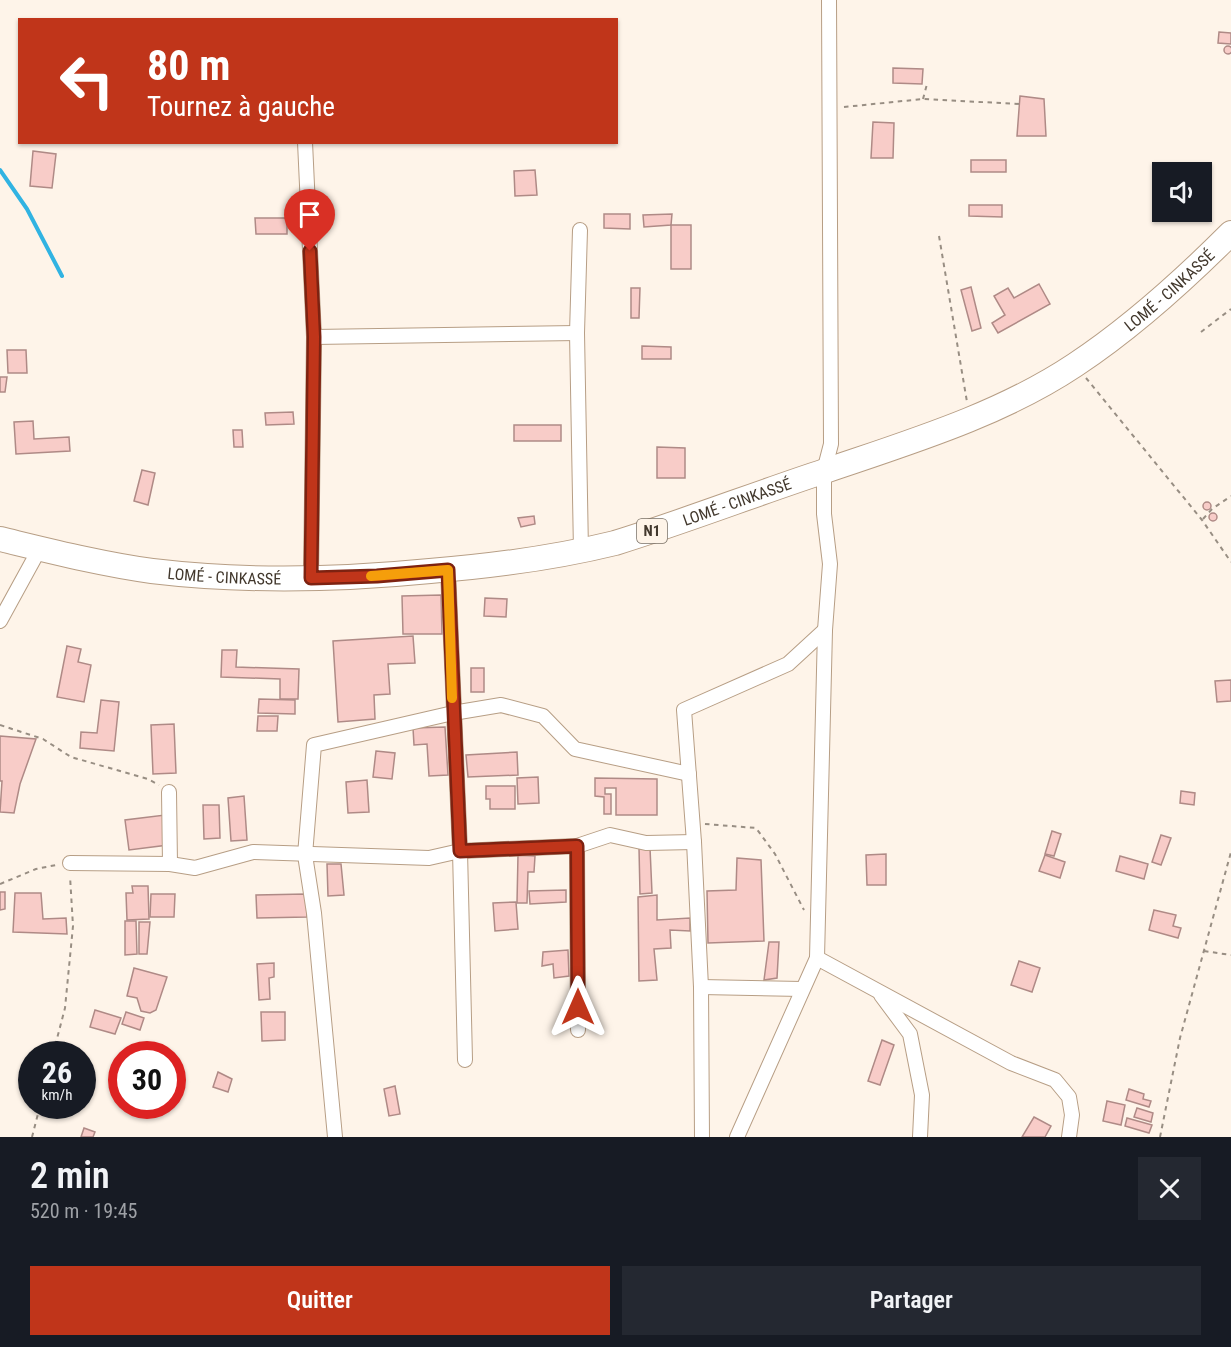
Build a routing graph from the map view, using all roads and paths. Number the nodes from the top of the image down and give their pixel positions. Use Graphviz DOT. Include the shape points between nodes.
graph roads {
  1 [pos="829,0"];
  2 [pos="927,84"];
  3 [pos="923,99"];
  4 [pos="1019,104"];
  5 [pos="829,109"];
  6 [pos="304,144"];
  7 [pos="580,230"];
  8 [pos="1231,233"];
  9 [pos="939,236"];
  10 [pos="1231,309"];
  11 [pos="1201,332"];
  12 [pos="577,333"];
  13 [pos="314,337"];
  14 [pos="1075,365"];
  15 [pos="970,420"];
  16 [pos="824,471"];
  17 [pos="1231,496"];
  18 [pos="1202,520"];
  19 [pos="0,539"];
  20 [pos="40,548"];
  21 [pos="580,551"];
  22 [pos="1231,562"];
  23 [pos="448,570"];
  24 [pos="311,578"];
  25 [pos="0,621"];
  26 [pos="825,630"];
  27 [pos="453,713"];
  28 [pos="0,725"];
  29 [pos="689,774"];
  30 [pos="169,792"];
  31 [pos="693,823"];
  32 [pos="694,842"];
  33 [pos="577,846"];
  34 [pos="460,851"];
  35 [pos="1231,852"];
  36 [pos="305,855"];
  37 [pos="69,863"];
  38 [pos="170,864"];
  39 [pos="0,884"];
  40 [pos="818,936"];
  41 [pos="1204,951"];
  42 [pos="1231,955"];
  43 [pos="817,958"];
  44 [pos="701,987"];
  45 [pos="802,989"];
  46 [pos="878,991"];
  47 [pos="578,1030"];
  48 [pos="56,1041"];
  49 [pos="465,1060"];
  50 [pos="37,1119"];
  51 [pos="32,1137"];
  52 [pos="335,1137"];
  53 [pos="702,1137"];
  54 [pos="737,1137"];
  55 [pos="921,1137"];
  56 [pos="1070,1137"];
  57 [pos="1160,1137"];
  1 -- 5 [label="street"];
  2 -- 3 [label="path"];
  3 -- 4 [label="path"];
  3 -- 5 [label="path"];
  5 -- 16 [label="street" via="831,444"];
  6 -- 13 [label="street"];
  7 -- 12 [label="street"];
  8 -- 14 [label="highway, LOMÉ - CINKASSÉ / N1" via="1174,286"];
  9 -- 15 [label="path"];
  10 -- 11 [label="path"];
  12 -- 13 [label="street"];
  12 -- 21 [label="street"];
  13 -- 24 [label="street"];
  14 -- 15 [label="highway, LOMÉ - CINKASSÉ / N1"];
  14 -- 18 [label="path"];
  15 -- 16 [label="highway, LOMÉ - CINKASSÉ / N1"];
  16 -- 21 [label="highway, LOMÉ - CINKASSÉ / N1" via="657,530"];
  16 -- 26 [label="street" via="830,564"];
  17 -- 18 [label="path"];
  18 -- 22 [label="path"];
  19 -- 20 [label="highway, LOMÉ - CINKASSÉ / N1"];
  20 -- 24 [label="highway, LOMÉ - CINKASSÉ / N1" via="151,571"];
  20 -- 25 [label="street"];
  21 -- 23 [label="highway, LOMÉ - CINKASSÉ / N1"];
  23 -- 24 [label="highway, LOMÉ - CINKASSÉ / N1"];
  23 -- 27 [label="street"];
  26 -- 29 [label="street" via="788,664 684,710"];
  26 -- 40 [label="street"];
  27 -- 29 [label="street" via="501,705 543,716 575,749"];
  27 -- 34 [label="street"];
  27 -- 36 [label="street" via="314,745"];
  28 -- 30 [label="path" via="43,739 71,757 148,779"];
  29 -- 31 [label="street"];
  30 -- 38 [label="street"];
  31 -- 32 [label="street"];
  31 -- 40 [label="path" via="756,828 775,854"];
  32 -- 33 [label="street" via="646,843 610,835"];
  32 -- 44 [label="street"];
  33 -- 34 [label="street"];
  33 -- 47 [label="street"];
  34 -- 36 [label="street" via="429,858"];
  34 -- 49 [label="street"];
  35 -- 41 [label="path"];
  36 -- 38 [label="street" via="253,852 195,868"];
  36 -- 52 [label="street"];
  37 -- 38 [label="street"];
  37 -- 39 [label="path" via="36,869"];
  37 -- 48 [label="path" via="74,926 65,1008"];
  40 -- 43 [label="street"];
  41 -- 42 [label="path"];
  41 -- 57 [label="path" via="1180,1038"];
  43 -- 45 [label="street"];
  43 -- 46 [label="street"];
  44 -- 45 [label="street"];
  44 -- 53 [label="street"];
  45 -- 54 [label="street"];
  46 -- 55 [label="street" via="910,1034 922,1095"];
  46 -- 56 [label="street" via="1011,1063 1055,1080 1069,1097"];
  50 -- 51 [label="path"];
}
